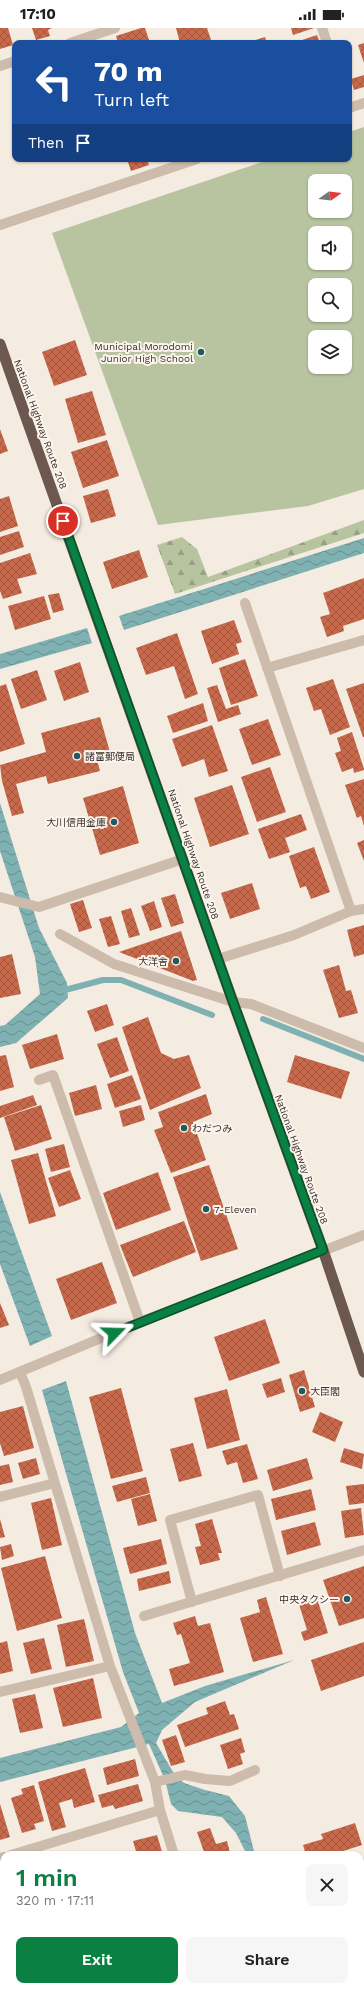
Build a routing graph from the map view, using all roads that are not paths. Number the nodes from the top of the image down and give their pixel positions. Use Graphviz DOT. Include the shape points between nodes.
graph roads {
  1 [pos="115,28"];
  2 [pos="322,28"];
  3 [pos="79,40"];
  4 [pos="326,40"];
  5 [pos="12,62"];
  6 [pos="0,66"];
  7 [pos="364,103"];
  8 [pos="352,107"];
  9 [pos="188,162"];
  10 [pos="0,225"];
  11 [pos="0,344"];
  12 [pos="244,603"];
  13 [pos="364,640"];
  14 [pos="267,668"];
  15 [pos="183,859"];
  16 [pos="2,897"];
  17 [pos="364,909"];
  18 [pos="351,911"];
  19 [pos="60,934"];
  20 [pos="218,959"];
  21 [pos="233,1002"];
  22 [pos="364,1048"];
  23 [pos="39,1080"];
  24 [pos="364,1235"];
  25 [pos="323,1250"];
  26 [pos="140,1322"];
  27 [pos="20,1372"];
  28 [pos="364,1372"];
  29 [pos="0,1380"];
  30 [pos="55,1483"];
  31 [pos="0,1497"];
  32 [pos="364,1550"];
  33 [pos="280,1576"];
  34 [pos="192,1602"];
  35 [pos="144,1616"];
  36 [pos="110,1666"];
  37 [pos="0,1692"];
  38 [pos="255,1770"];
  39 [pos="155,1782"];
  40 [pos="160,1810"];
  41 [pos="24,1851"];
  42 [pos="173,1851"];
  1 -- 3 [label="street"];
  2 -- 4 [label="street"];
  5 -- 6 [label="street"];
  7 -- 8 [label="street"];
  9 -- 10 [label="street"];
  11 -- 15 [label="highway, National Highway Route 208"];
  12 -- 14 [label="street"];
  13 -- 14 [label="street"];
  14 -- 18 [label="street"];
  15 -- 16 [label="street" via="39,907"];
  15 -- 20 [label="highway, National Highway Route 208"];
  17 -- 18 [label="street"];
  18 -- 20 [label="street" via="294,935"];
  19 -- 21 [label="street" via="114,964"];
  20 -- 21 [label="highway, National Highway Route 208"];
  21 -- 22 [label="street" via="251,1004"];
  21 -- 25 [label="highway, National Highway Route 208"];
  23 -- 26 [label="street" via="53,1075"];
  24 -- 25 [label="street"];
  25 -- 26 [label="street"];
  25 -- 28 [label="highway, National Highway Route 208"];
  26 -- 27 [label="street"];
  27 -- 29 [label="street"];
  27 -- 30 [label="street"];
  30 -- 31 [label="street"];
  30 -- 36 [label="street"];
  32 -- 33 [label="street"];
  33 -- 34 [label="street"];
  33 -- 34 [label="street" via="258,1495 170,1520"];
  34 -- 35 [label="street"];
  36 -- 37 [label="street"];
  36 -- 39 [label="street"];
  38 -- 39 [label="street" via="230,1781 205,1780 184,1775"];
  39 -- 40 [label="street"];
  40 -- 41 [label="street"];
  40 -- 42 [label="street"];
}
